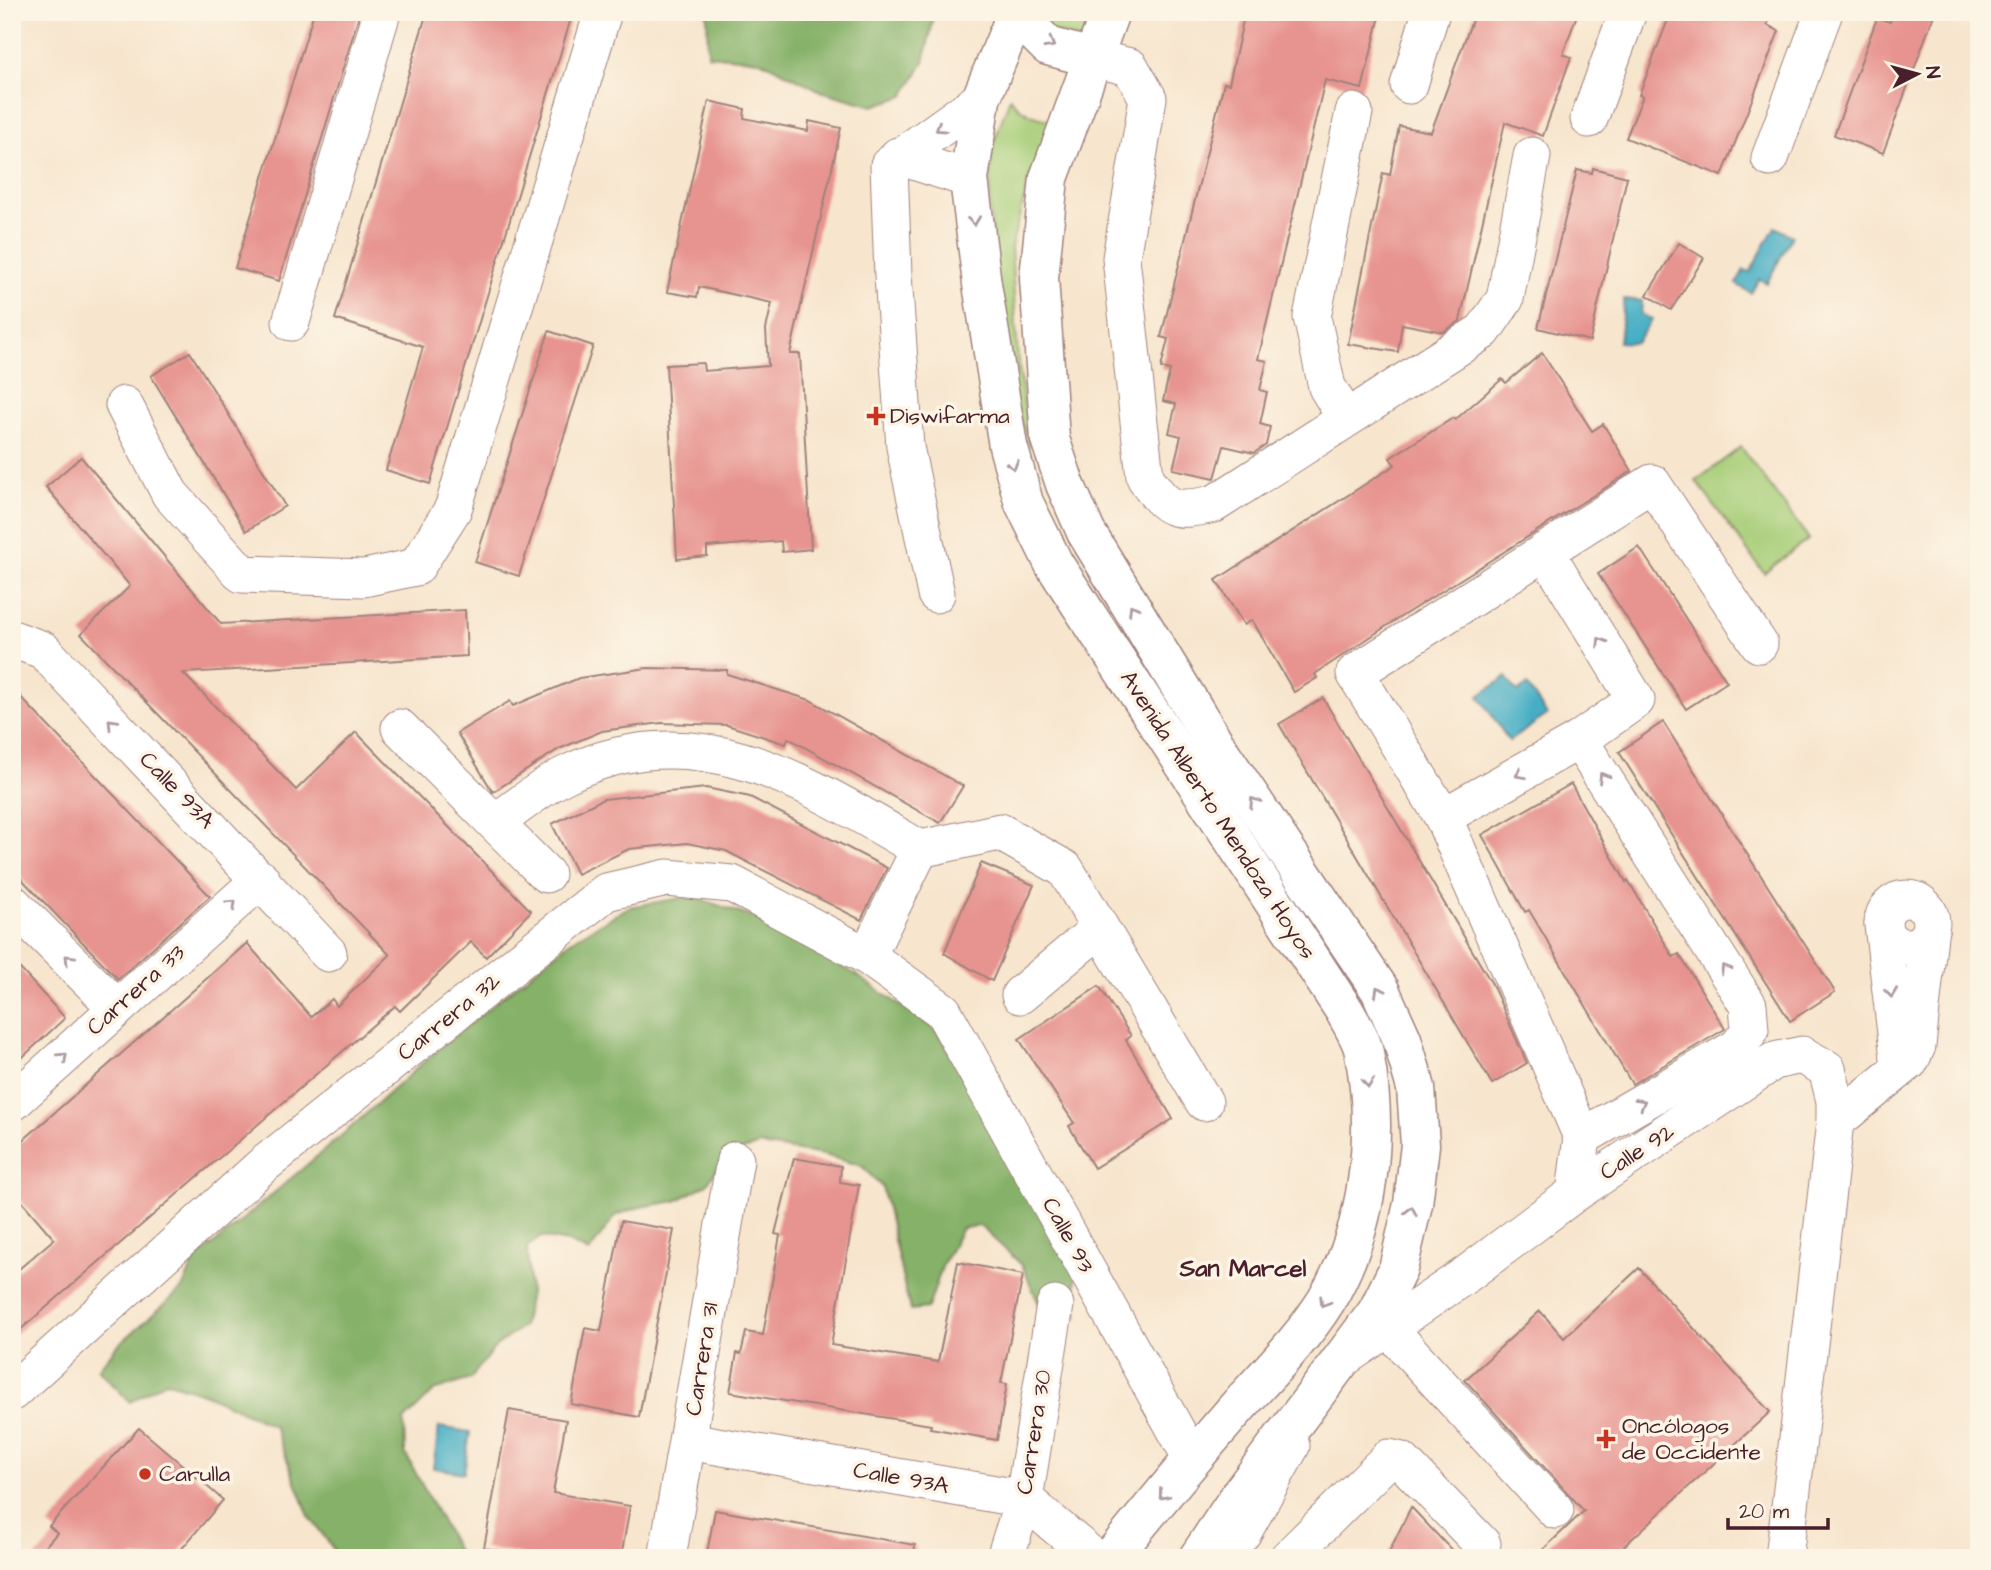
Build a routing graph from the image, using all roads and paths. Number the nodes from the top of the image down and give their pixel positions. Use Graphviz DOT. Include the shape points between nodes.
graph roads {
  1 [pos="382,12"];
  2 [pos="603,12"];
  3 [pos="1110,12"];
  4 [pos="1431,12"];
  5 [pos="1628,12"];
  6 [pos="1824,12"];
  7 [pos="1017,13"];
  8 [pos="1092,58"];
  9 [pos="1409,85"];
  10 [pos="981,99"];
  11 [pos="1354,113"];
  12 [pos="1589,119"];
  13 [pos="898,156"];
  14 [pos="1532,156"];
  15 [pos="1770,158"];
  16 [pos="969,179"];
  17 [pos="290,322"];
  18 [pos="124,405"];
  19 [pos="1346,418"];
  20 [pos="1545,551"];
  21 [pos="936,594"];
  22 [pos="15,639"];
  23 [pos="1759,644"];
  24 [pos="400,728"];
  25 [pos="1579,740"];
  26 [pos="1443,817"];
  27 [pos="496,822"];
  28 [pos="920,849"];
  29 [pos="546,874"];
  30 [pos="261,879"];
  31 [pos="12,903"];
  32 [pos="1100,928"];
  33 [pos="328,953"];
  34 [pos="867,956"];
  35 [pos="1020,995"];
  36 [pos="117,1008"];
  37 [pos="943,1011"];
  38 [pos="1901,1070"];
  39 [pos="12,1102"];
  40 [pos="1204,1102"];
  41 [pos="1835,1111"];
  42 [pos="1582,1137"];
  43 [pos="735,1160"];
  44 [pos="1574,1194"];
  45 [pos="1398,1269"];
  46 [pos="1429,1297"];
  47 [pos="1055,1305"];
  48 [pos="1388,1328"];
  49 [pos="1334,1370"];
  50 [pos="12,1392"];
  51 [pos="688,1441"];
  52 [pos="1192,1459"];
  53 [pos="1024,1499"];
  54 [pos="1555,1510"];
  55 [pos="1482,1544"];
  56 [pos="1233,1545"];
  57 [pos="667,1558"];
  58 [pos="1006,1558"];
  59 [pos="1094,1558"];
  60 [pos="1111,1558"];
  61 [pos="1198,1558"];
  62 [pos="1274,1558"];
  63 [pos="1288,1558"];
  64 [pos="1784,1558"];
  1 -- 17 [label="street"];
  2 -- 18 [label="street" via="453,509 416,567 364,578 242,574 170,494"];
  3 -- 8 [label="main road, Avenida Alberto Mendoza Hoyos"];
  4 -- 9 [label="street"];
  5 -- 12 [label="street"];
  6 -- 15 [label="street"];
  7 -- 8 [label="main road, one-way" via="1048,46"];
  7 -- 10 [label="main road, Avenida Alberto Mendoza Hoyos"];
  8 -- 19 [label="street" via="1130,67 1148,98 1121,258 1144,477 1161,502 1183,510 1214,504"];
  45 -- 8 [label="main road, Avenida Alberto Mendoza Hoyos, one-way" via="1420,1145 1416,1088 1402,1038 1380,990 1218,749 1086,532 1050,439 1040,278 1049,178"];
  10 -- 13 [label="street, one-way"];
  10 -- 16 [label="main road, Avenida Alberto Mendoza Hoyos"];
  11 -- 19 [label="street" via="1312,317 1326,387"];
  13 -- 16 [label="street"];
  13 -- 21 [label="street" via="889,165 888,195 901,404 911,482"];
  14 -- 19 [label="street" via="1505,299 1483,331"];
  16 -- 52 [label="main road, Avenida Alberto Mendoza Hoyos, one-way" via="1008,446 1024,503 1054,564 1344,1010 1364,1051 1369,1157 1362,1216 1347,1258 1326,1301 1295,1343"];
  20 -- 23 [label="street" via="1652,483"];
  25 -- 20 [label="street, one-way" via="1636,700"];
  20 -- 26 [label="street" via="1355,673"];
  30 -- 22 [label="street, Calle 93A, one-way" via="43,650"];
  24 -- 27 [label="street"];
  25 -- 26 [label="street, one-way"];
  42 -- 25 [label="street, one-way" via="1738,1047 1751,1030 1748,1005"];
  26 -- 42 [label="street"];
  27 -- 28 [label="street" via="564,775 613,755 676,748 739,759 802,781"];
  27 -- 29 [label="street"];
  28 -- 32 [label="street" via="1000,832 1065,869"];
  28 -- 34 [label="street"];
  30 -- 33 [label="street, Calle 93A"];
  36 -- 30 [label="street, Carrera 33, one-way"];
  36 -- 31 [label="street, one-way"];
  32 -- 35 [label="street"];
  32 -- 40 [label="street"];
  34 -- 37 [label="street, Carrera 32"];
  34 -- 50 [label="street, Carrera 32" via="732,884 667,878 606,892 262,1166"];
  39 -- 36 [label="street, Carrera 33, one-way"];
  37 -- 52 [label="street, Calle 93"];
  38 -- 38 [label="street, one-way" via="1917,1046 1929,935 1917,946 1902,947 1889,940 1883,925"];
  38 -- 41 [label="street"];
  41 -- 44 [label="street, Calle 92" via="1827,1069 1802,1055 1774,1062"];
  41 -- 64 [label="street"];
  42 -- 44 [label="street"];
  43 -- 51 [label="street, Carrera 31"];
  44 -- 46 [label="street, Calle 92"];
  45 -- 46 [label="street"];
  45 -- 49 [label="main road, Avenida Alberto Mendoza Hoyos" via="1377,1312"];
  46 -- 48 [label="street, Calle 92"];
  47 -- 53 [label="street, Carrera 30"];
  48 -- 49 [label="street, Calle 92"];
  48 -- 54 [label="street"];
  49 -- 56 [label="street"];
  49 -- 61 [label="main road, Avenida Alberto Mendoza Hoyos"];
  51 -- 53 [label="street, Calle 93A"];
  51 -- 57 [label="street, Carrera 31"];
  52 -- 60 [label="main road, Avenida Alberto Mendoza Hoyos, one-way"];
  53 -- 58 [label="street, Carrera 30"];
  53 -- 59 [label="street"];
  55 -- 63 [label="street" via="1402,1461 1389,1458"];
  56 -- 62 [label="street"];
}
